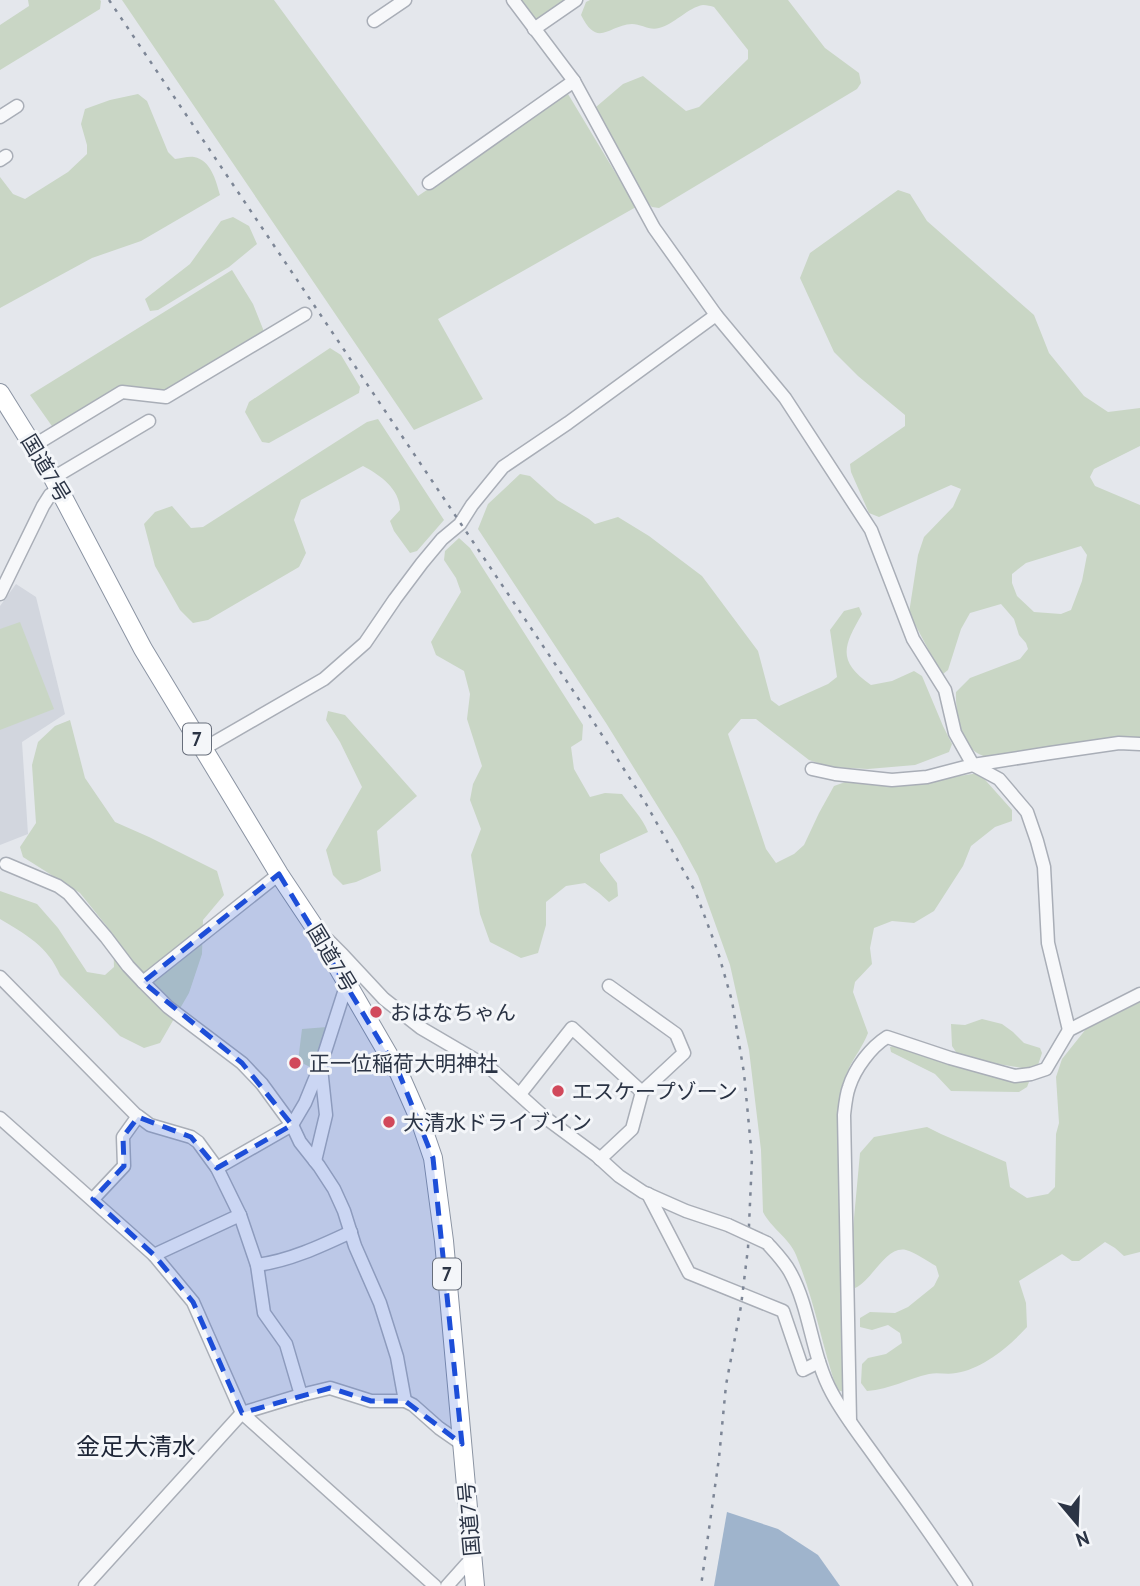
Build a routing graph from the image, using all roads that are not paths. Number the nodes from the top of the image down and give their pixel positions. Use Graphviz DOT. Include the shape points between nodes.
graph roads {
  1 [pos="405,0"];
  2 [pos="513,0"];
  3 [pos="576,0"];
  4 [pos="374,21"];
  5 [pos="534,29"];
  6 [pos="574,80"];
  7 [pos="17,106"];
  8 [pos="0,117"];
  9 [pos="429,183"];
  10 [pos="305,314"];
  11 [pos="716,315"];
  12 [pos="0,393"];
  13 [pos="149,421"];
  14 [pos="33,446"];
  15 [pos="56,484"];
  16 [pos="0,594"];
  17 [pos="1140,744"];
  18 [pos="203,749"];
  19 [pos="973,765"];
  20 [pos="812,769"];
  21 [pos="6,864"];
  22 [pos="279,874"];
  23 [pos="314,928"];
  24 [pos="0,977"];
  25 [pos="143,982"];
  26 [pos="347,983"];
  27 [pos="609,986"];
  28 [pos="1140,994"];
  29 [pos="1069,1030"];
  30 [pos="321,1063"];
  31 [pos="642,1092"];
  32 [pos="520,1094"];
  33 [pos="138,1117"];
  34 [pos="0,1118"];
  35 [pos="292,1125"];
  36 [pos="600,1160"];
  37 [pos="315,1161"];
  38 [pos="217,1168"];
  39 [pos="648,1194"];
  40 [pos="93,1199"];
  41 [pos="240,1215"];
  42 [pos="351,1232"];
  43 [pos="154,1255"];
  44 [pos="257,1265"];
  45 [pos="819,1362"];
  46 [pos="301,1395"];
  47 [pos="405,1401"];
  48 [pos="242,1413"];
  49 [pos="850,1421"];
  50 [pos="462,1444"];
  51 [pos="472,1558"];
  52 [pos="85,1586"];
  53 [pos="435,1586"];
  54 [pos="447,1586"];
  55 [pos="475,1586"];
  56 [pos="966,1586"];
  1 -- 4 [label="street"];
  2 -- 5 [label="street"];
  3 -- 5 [label="street"];
  5 -- 6 [label="street"];
  6 -- 9 [label="street"];
  6 -- 11 [label="street" via="654,228"];
  7 -- 8 [label="street"];
  10 -- 14 [label="street" via="166,397 122,392"];
  11 -- 18 [label="street" via="503,467 460,524 422,563 365,643 324,679"];
  11 -- 19 [label="street" via="785,398 871,530 913,639 945,690 955,733"];
  12 -- 14 [label="highway, 国道7号 / 7"];
  13 -- 15 [label="street"];
  14 -- 15 [label="highway, 国道7号 / 7"];
  15 -- 16 [label="street"];
  15 -- 18 [label="highway, 国道7号 / 7" via="143,649"];
  17 -- 19 [label="street" via="1119,743"];
  18 -- 22 [label="highway, 国道7号 / 7"];
  19 -- 20 [label="street" via="892,780"];
  19 -- 29 [label="street" via="999,779 1027,813 1044,867 1048,943"];
  21 -- 25 [label="street" via="69,894"];
  22 -- 23 [label="highway, 国道7号 / 7"];
  22 -- 25 [label="street"];
  23 -- 26 [label="highway, 国道7号 / 7"];
  23 -- 32 [label="street" via="384,999 421,1028 491,1069"];
  24 -- 33 [label="street"];
  25 -- 35 [label="street" via="242,1063"];
  26 -- 30 [label="street"];
  26 -- 50 [label="highway, 国道7号 / 7" via="399,1073 433,1158"];
  27 -- 31 [label="street" via="676,1034 684,1053"];
  28 -- 29 [label="street"];
  29 -- 49 [label="street" via="1046,1069 1031,1074 1015,1076 887,1037 857,1071 844,1115"];
  30 -- 35 [label="street"];
  30 -- 37 [label="street" via="326,1115"];
  31 -- 32 [label="street" via="572,1028"];
  31 -- 36 [label="street" via="632,1129"];
  32 -- 36 [label="street"];
  33 -- 38 [label="street" via="191,1137"];
  33 -- 40 [label="street" via="123,1137 124,1166"];
  34 -- 40 [label="street"];
  35 -- 37 [label="street"];
  35 -- 38 [label="street"];
  36 -- 39 [label="street"];
  37 -- 42 [label="street" via="334,1189"];
  38 -- 41 [label="street"];
  39 -- 45 [label="street, bridge" via="767,1243 797,1287"];
  39 -- 45 [label="street" via="689,1273 783,1311 803,1370"];
  40 -- 43 [label="street"];
  41 -- 43 [label="street"];
  41 -- 44 [label="street"];
  42 -- 44 [label="street" via="271,1264"];
  42 -- 47 [label="street" via="397,1357"];
  43 -- 48 [label="street" via="193,1303"];
  44 -- 46 [label="street" via="264,1313 286,1344"];
  45 -- 49 [label="street"];
  46 -- 47 [label="street" via="330,1388 371,1401"];
  46 -- 48 [label="street"];
  47 -- 50 [label="street"];
  48 -- 52 [label="street"];
  48 -- 53 [label="street"];
  49 -- 56 [label="street"];
  50 -- 51 [label="highway, 国道7号 / 7"];
  51 -- 54 [label="street"];
  51 -- 55 [label="highway, 国道7号 / 7"];
}
